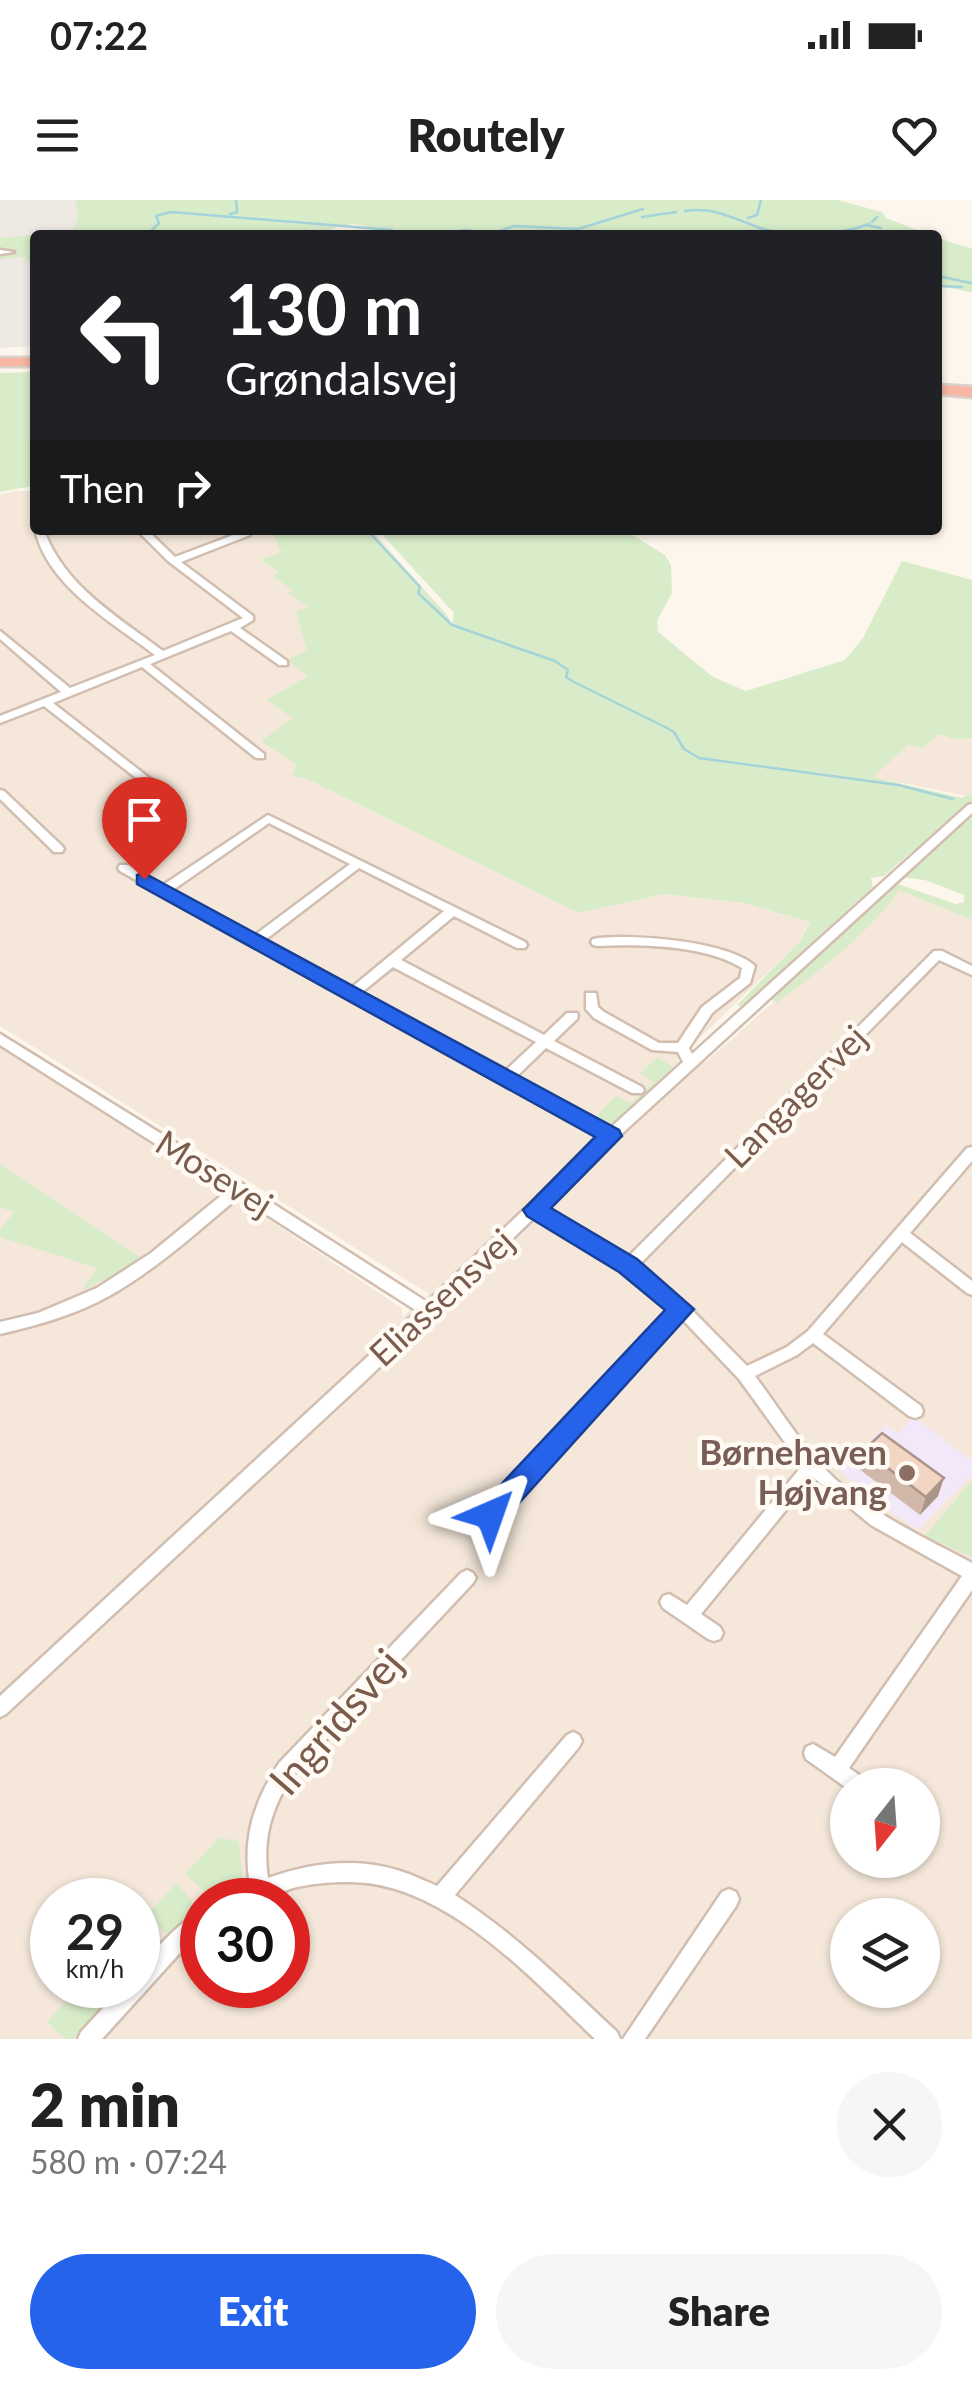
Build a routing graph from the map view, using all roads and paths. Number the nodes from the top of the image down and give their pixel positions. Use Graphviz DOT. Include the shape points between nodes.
graph roads {
  1 [pos="30,365"];
  2 [pos="0,366"];
  3 [pos="942,393"];
  4 [pos="972,395"];
  5 [pos="42,535"];
  6 [pos="147,535"];
  7 [pos="242,535"];
  8 [pos="174,561"];
  9 [pos="233,628"];
  10 [pos="0,634"];
  11 [pos="162,656"];
  12 [pos="284,663"];
  13 [pos="143,664"];
  14 [pos="69,693"];
  15 [pos="46,702"];
  16 [pos="0,720"];
  17 [pos="260,756"];
  18 [pos="0,794"];
  19 [pos="174,798"];
  20 [pos="972,807"];
  21 [pos="58,849"];
  22 [pos="358,863"];
  23 [pos="124,868"];
  24 [pos="164,890"];
  25 [pos="452,911"];
  26 [pos="256,941"];
  27 [pos="597,942"];
  28 [pos="521,945"];
  29 [pos="392,961"];
  30 [pos="972,971"];
  31 [pos="352,994"];
  32 [pos="592,996"];
  33 [pos="572,1016"];
  34 [pos="0,1039"];
  35 [pos="545,1042"];
  36 [pos="682,1048"];
  37 [pos="691,1064"];
  38 [pos="506,1078"];
  39 [pos="637,1090"];
  40 [pos="610,1136"];
  41 [pos="972,1152"];
  42 [pos="239,1190"];
  43 [pos="535,1210"];
  44 [pos="902,1234"];
  45 [pos="628,1266"];
  46 [pos="972,1289"];
  47 [pos="682,1309"];
  48 [pos="428,1310"];
  49 [pos="0,1328"];
  50 [pos="813,1335"];
  51 [pos="745,1374"];
  52 [pos="915,1410"];
  53 [pos="812,1466"];
  54 [pos="490,1515"];
  55 [pos="972,1574"];
  56 [pos="467,1578"];
  57 [pos="669,1602"];
  58 [pos="689,1616"];
  59 [pos="714,1633"];
  60 [pos="0,1708"];
  61 [pos="572,1742"];
  62 [pos="813,1753"];
  63 [pos="834,1768"];
  64 [pos="838,1768"];
  65 [pos="259,1878"];
  66 [pos="296,1878"];
  67 [pos="442,1895"];
  68 [pos="730,1898"];
  69 [pos="180,1940"];
  70 [pos="88,2039"];
  71 [pos="610,2039"];
  72 [pos="633,2039"];
  1 -- 2 [label="highway"];
  3 -- 4 [label="highway"];
  5 -- 11 [label="street" via="65,577"];
  6 -- 8 [label="street"];
  7 -- 8 [label="street"];
  8 -- 9 [label="street" via="247,614"];
  9 -- 11 [label="street"];
  9 -- 12 [label="street"];
  10 -- 14 [label="street"];
  11 -- 13 [label="street"];
  13 -- 14 [label="street"];
  13 -- 17 [label="street"];
  14 -- 15 [label="street"];
  15 -- 16 [label="street"];
  15 -- 19 [label="street"];
  18 -- 21 [label="street"];
  20 -- 37 [label="street, Eliassensvej"];
  22 -- 24 [label="street" via="268,818"];
  22 -- 25 [label="street"];
  22 -- 26 [label="street"];
  23 -- 24 [label="street"];
  24 -- 26 [label="street"];
  25 -- 28 [label="street"];
  25 -- 29 [label="street"];
  26 -- 31 [label="street"];
  27 -- 36 [label="street" via="717,952 749,966 746,980 707,1010"];
  29 -- 31 [label="street"];
  29 -- 35 [label="street"];
  30 -- 45 [label="street, Langagervej" via="938,954"];
  31 -- 38 [label="street"];
  32 -- 36 [label="street" via="592,1009 610,1022 657,1047"];
  33 -- 35 [label="street"];
  34 -- 42 [label="street, Mosevej"];
  35 -- 38 [label="street"];
  35 -- 39 [label="street"];
  36 -- 37 [label="street"];
  37 -- 40 [label="street, Eliassensvej"];
  38 -- 40 [label="street"];
  40 -- 43 [label="street, Eliassensvej"];
  41 -- 44 [label="street"];
  42 -- 48 [label="street, Mosevej"];
  42 -- 49 [label="street" via="119,1286 74,1308"];
  43 -- 45 [label="street"];
  43 -- 48 [label="street, Eliassensvej"];
  44 -- 46 [label="street"];
  44 -- 50 [label="street"];
  45 -- 47 [label="street"];
  47 -- 51 [label="street"];
  47 -- 54 [label="street"];
  48 -- 60 [label="street, Eliassensvej"];
  50 -- 51 [label="street"];
  50 -- 52 [label="street"];
  51 -- 53 [label="street"];
  53 -- 55 [label="street" via="876,1520"];
  53 -- 58 [label="street"];
  55 -- 64 [label="street"];
  56 -- 65 [label="street, Ingridsvej" via="267,1796 254,1842"];
  57 -- 58 [label="street"];
  58 -- 59 [label="street"];
  61 -- 67 [label="street"];
  62 -- 63 [label="street"];
  66 -- 67 [label="street" via="362,1872"];
  67 -- 71 [label="street" via="482,1922"];
  68 -- 72 [label="street"];
  69 -- 70 [label="street"];
}
